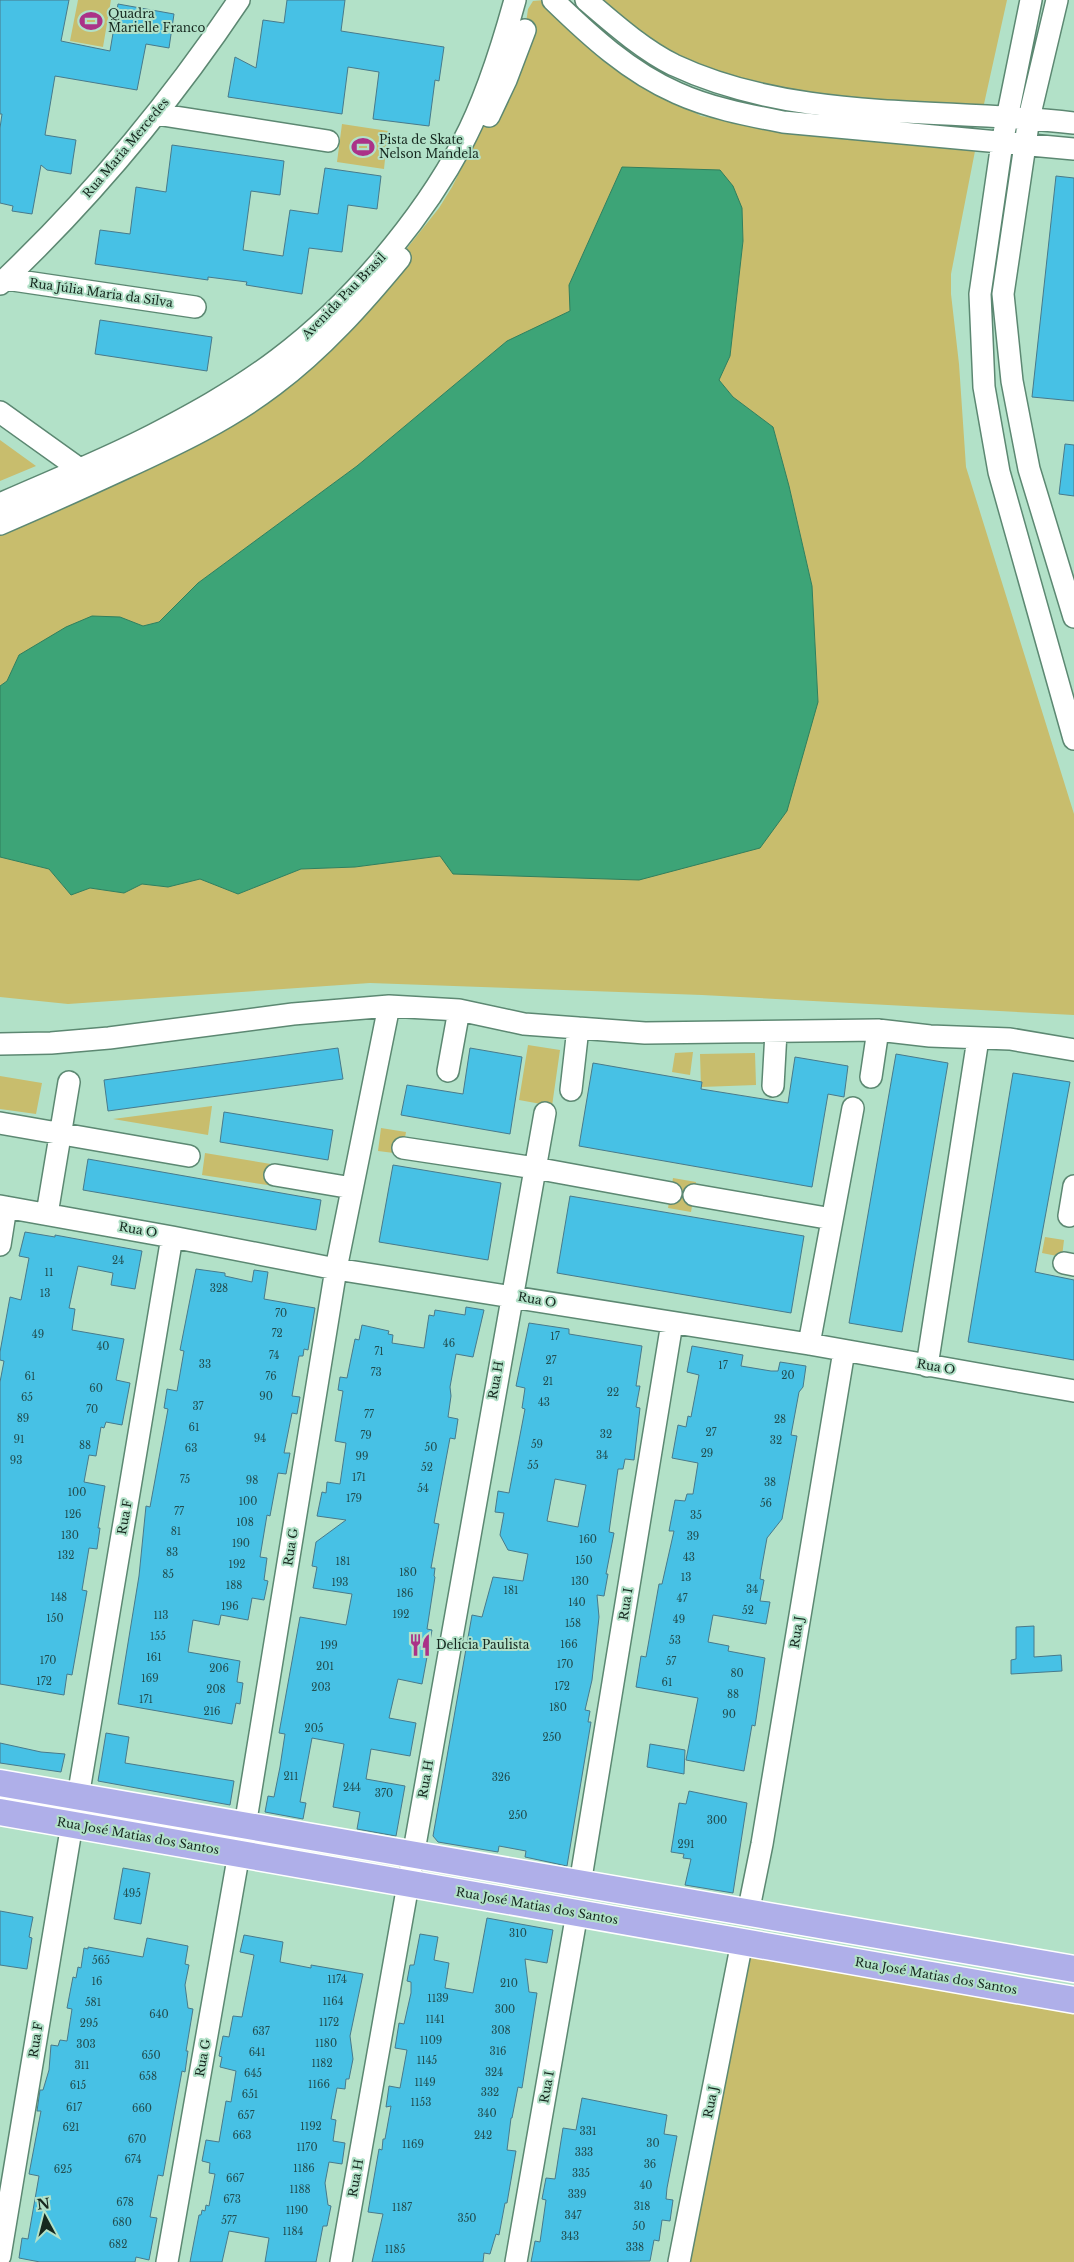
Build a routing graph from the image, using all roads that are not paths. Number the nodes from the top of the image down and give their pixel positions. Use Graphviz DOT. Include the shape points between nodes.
graph roads {
  1 [pos="239,0"];
  2 [pos="515,0"];
  3 [pos="553,0"];
  4 [pos="586,0"];
  5 [pos="1031,0"];
  6 [pos="1058,0"];
  7 [pos="525,30"];
  8 [pos="156,114"];
  9 [pos="937,114"];
  10 [pos="1006,117"];
  11 [pos="1029,118"];
  12 [pos="1074,123"];
  13 [pos="933,136"];
  14 [pos="328,141"];
  15 [pos="1002,143"];
  16 [pos="1025,145"];
  17 [pos="1074,149"];
  18 [pos="3,282"];
  19 [pos="980,294"];
  20 [pos="1003,294"];
  21 [pos="195,307"];
  22 [pos="0,412"];
  23 [pos="81,470"];
  24 [pos="0,504"];
  25 [pos="0,524"];
  26 [pos="1074,617"];
  27 [pos="1074,739"];
  28 [pos="389,1006"];
  29 [pos="459,1010"];
  30 [pos="578,1028"];
  31 [pos="878,1030"];
  32 [pos="776,1032"];
  33 [pos="978,1039"];
  34 [pos="0,1044"];
  35 [pos="1074,1050"];
  36 [pos="448,1071"];
  37 [pos="871,1077"];
  38 [pos="69,1082"];
  39 [pos="773,1086"];
  40 [pos="571,1090"];
  41 [pos="853,1108"];
  42 [pos="545,1113"];
  43 [pos="0,1123"];
  44 [pos="61,1134"];
  45 [pos="403,1148"];
  46 [pos="189,1156"];
  47 [pos="535,1168"];
  48 [pos="275,1175"];
  49 [pos="1074,1186"];
  50 [pos="352,1188"];
  51 [pos="671,1193"];
  52 [pos="694,1195"];
  53 [pos="3,1207"];
  54 [pos="47,1214"];
  55 [pos="1069,1216"];
  56 [pos="832,1220"];
  57 [pos="172,1236"];
  58 [pos="0,1244"];
  59 [pos="336,1269"];
  60 [pos="511,1296"];
  61 [pos="672,1323"];
  62 [pos="809,1344"];
  63 [pos="844,1351"];
  64 [pos="928,1366"];
  65 [pos="1074,1391"];
  66 [pos="0,1783"];
  67 [pos="78,1796"];
  68 [pos="0,1812"];
  69 [pos="72,1824"];
  70 [pos="245,1826"];
  71 [pos="239,1854"];
  72 [pos="412,1855"];
  73 [pos="407,1883"];
  74 [pos="580,1884"];
  75 [pos="577,1913"];
  76 [pos="748,1913"];
  77 [pos="742,1942"];
  78 [pos="1074,1969"];
  79 [pos="1074,2000"];
  80 [pos="0,2256"];
  81 [pos="167,2262"];
  82 [pos="341,2262"];
  83 [pos="516,2262"];
  84 [pos="679,2262"];
  1 -- 8 [label="street, Rua Maria Mercedes"];
  2 -- 23 [label="street, Avenida Pau Brasil" via="490,77 464,141 428,200 353,291 304,338 240,385"];
  3 -- 13 [label="street" via="610,52 676,93 746,115 783,122"];
  4 -- 9 [label="street" via="631,37 673,64 718,83 802,102"];
  5 -- 10 [label="street"];
  6 -- 11 [label="street"];
  7 -- 25 [label="street" via="506,80 439,208 364,301 313,353 239,410 186,440"];
  8 -- 14 [label="street"];
  8 -- 18 [label="street, Rua Maria Mercedes" via="101,180"];
  9 -- 10 [label="street"];
  9 -- 13 [label="street"];
  10 -- 11 [label="street"];
  10 -- 15 [label="street"];
  11 -- 12 [label="street"];
  11 -- 16 [label="street"];
  13 -- 15 [label="street"];
  15 -- 16 [label="street"];
  15 -- 19 [label="street"];
  16 -- 17 [label="street"];
  16 -- 20 [label="street"];
  18 -- 21 [label="street, Rua Júlia Maria da Silva"];
  19 -- 20 [label="street"];
  19 -- 27 [label="street" via="984,387 999,472"];
  20 -- 26 [label="street" via="1012,381 1029,469"];
  22 -- 23 [label="street"];
  23 -- 24 [label="street, Avenida Pau Brasil"];
  28 -- 29 [label="street"];
  28 -- 34 [label="street" via="294,1014 110,1038"];
  28 -- 50 [label="street, Rua G"];
  29 -- 30 [label="street" via="524,1024"];
  29 -- 36 [label="street"];
  30 -- 32 [label="street" via="645,1032"];
  30 -- 40 [label="street"];
  31 -- 32 [label="street"];
  31 -- 33 [label="street"];
  31 -- 37 [label="street"];
  32 -- 39 [label="street"];
  33 -- 35 [label="street" via="1010,1040"];
  33 -- 64 [label="street"];
  38 -- 44 [label="street"];
  41 -- 56 [label="street"];
  42 -- 47 [label="street, Rua H"];
  43 -- 44 [label="street"];
  44 -- 46 [label="street"];
  44 -- 54 [label="street"];
  45 -- 47 [label="street"];
  47 -- 51 [label="street"];
  47 -- 60 [label="street, Rua H"];
  48 -- 50 [label="street"];
  49 -- 55 [label="street"];
  50 -- 59 [label="street, Rua G"];
  52 -- 56 [label="street"];
  53 -- 54 [label="street, Rua O"];
  53 -- 58 [label="street"];
  54 -- 57 [label="street, Rua O"];
  56 -- 62 [label="street"];
  57 -- 59 [label="street, Rua O"];
  57 -- 67 [label="street, Rua F"];
  59 -- 60 [label="street, Rua O"];
  59 -- 70 [label="street, Rua G"];
  60 -- 61 [label="street, Rua O"];
  60 -- 72 [label="street, Rua H"];
  61 -- 62 [label="street, Rua O"];
  61 -- 74 [label="street, Rua I"];
  62 -- 63 [label="street, Rua O"];
  63 -- 64 [label="street, Rua O"];
  63 -- 76 [label="street, Rua J"];
  64 -- 65 [label="street, Rua O"];
  66 -- 67 [label="main road"];
  67 -- 70 [label="main road"];
  68 -- 69 [label="main road, Rua José Matias dos Santos"];
  69 -- 71 [label="main road, Rua José Matias dos Santos"];
  69 -- 80 [label="street, Rua F"];
  70 -- 72 [label="main road"];
  71 -- 73 [label="main road, Rua José Matias dos Santos"];
  71 -- 81 [label="street, Rua G"];
  72 -- 73 [label="street, Rua H"];
  72 -- 74 [label="main road"];
  73 -- 75 [label="main road, Rua José Matias dos Santos"];
  73 -- 82 [label="street, Rua H"];
  74 -- 76 [label="main road"];
  75 -- 77 [label="main road, Rua José Matias dos Santos"];
  75 -- 83 [label="street, Rua I"];
  76 -- 78 [label="main road"];
  77 -- 79 [label="main road, Rua José Matias dos Santos"];
  77 -- 84 [label="street, Rua J"];
}
